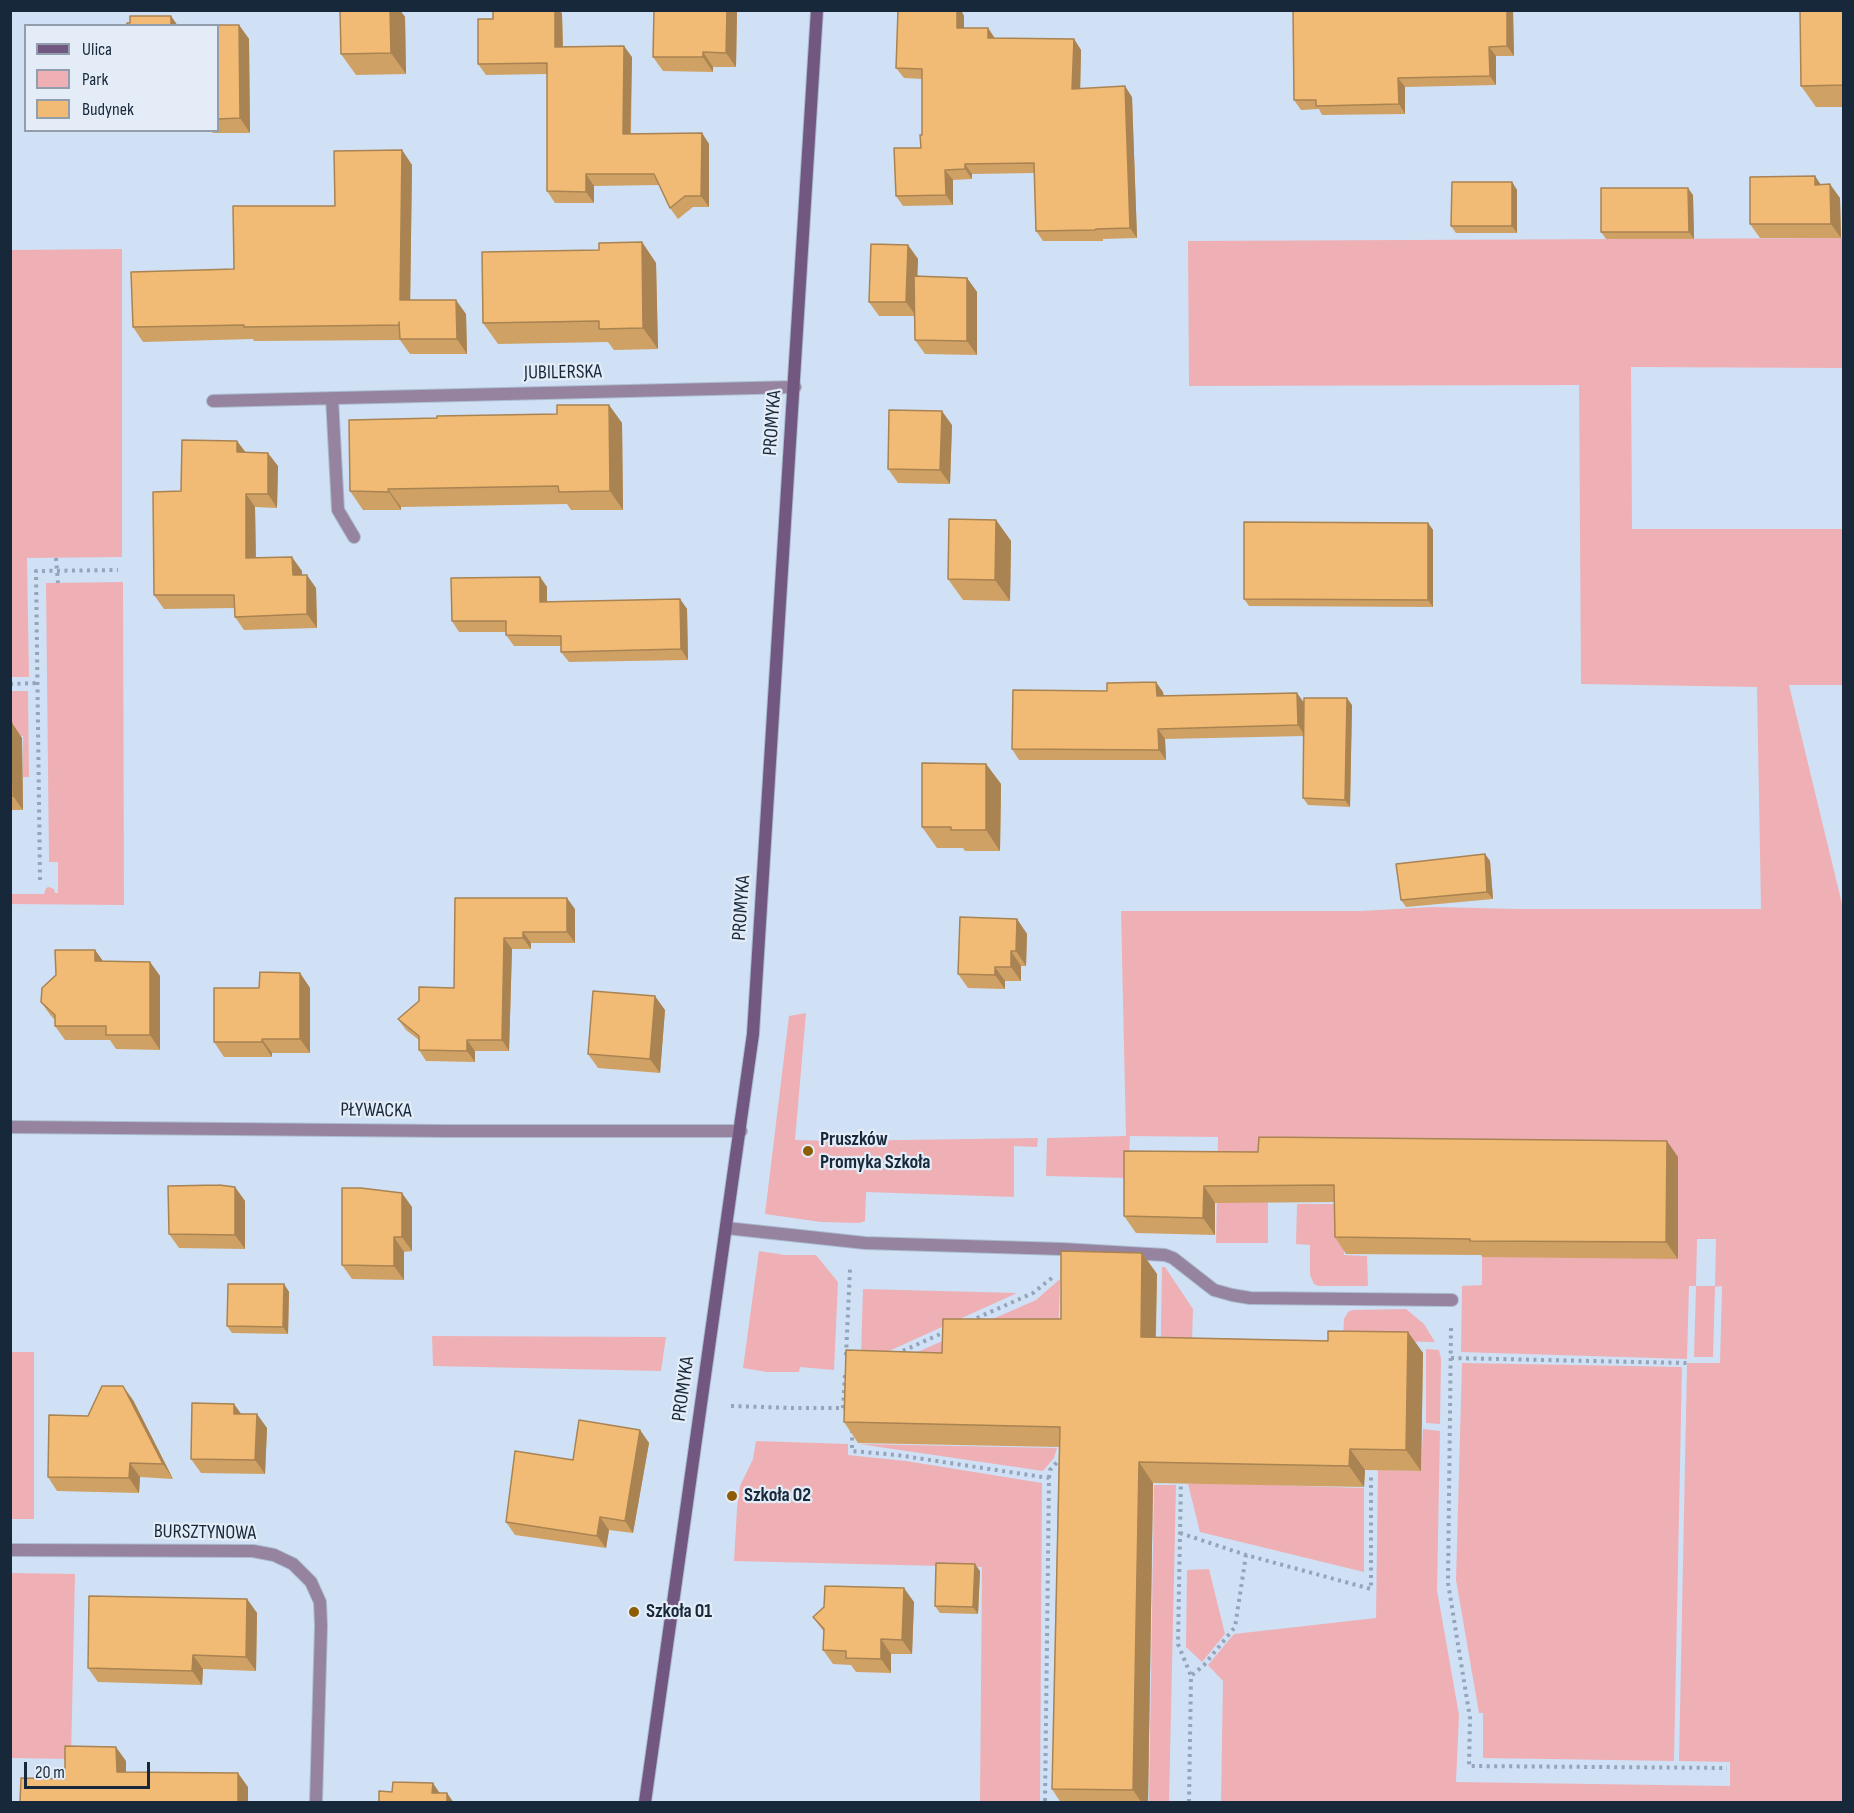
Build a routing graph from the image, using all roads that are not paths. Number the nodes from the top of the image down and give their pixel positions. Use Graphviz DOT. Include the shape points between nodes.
graph roads {
  1 [pos="817,10"];
  2 [pos="795,387"];
  3 [pos="332,398"];
  4 [pos="213,401"];
  5 [pos="354,537"];
  6 [pos="10,1127"];
  7 [pos="741,1131"];
  8 [pos="726,1228"];
  9 [pos="1452,1300"];
  10 [pos="10,1550"];
  11 [pos="316,1803"];
  12 [pos="645,1803"];
  1 -- 2 [label="street, PROMYKA"];
  2 -- 3 [label="street, JUBILERSKA"];
  2 -- 7 [label="street, PROMYKA" via="753,1034"];
  3 -- 4 [label="street, JUBILERSKA"];
  3 -- 5 [label="street" via="338,510"];
  6 -- 7 [label="street, PŁYWACKA"];
  7 -- 8 [label="street, PROMYKA"];
  8 -- 9 [label="street" via="851,1242 1165,1255 1214,1290 1241,1297"];
  8 -- 12 [label="street, PROMYKA"];
  10 -- 11 [label="street, BURSZTYNOWA" via="253,1551 293,1564 311,1582 320,1602"];
}
